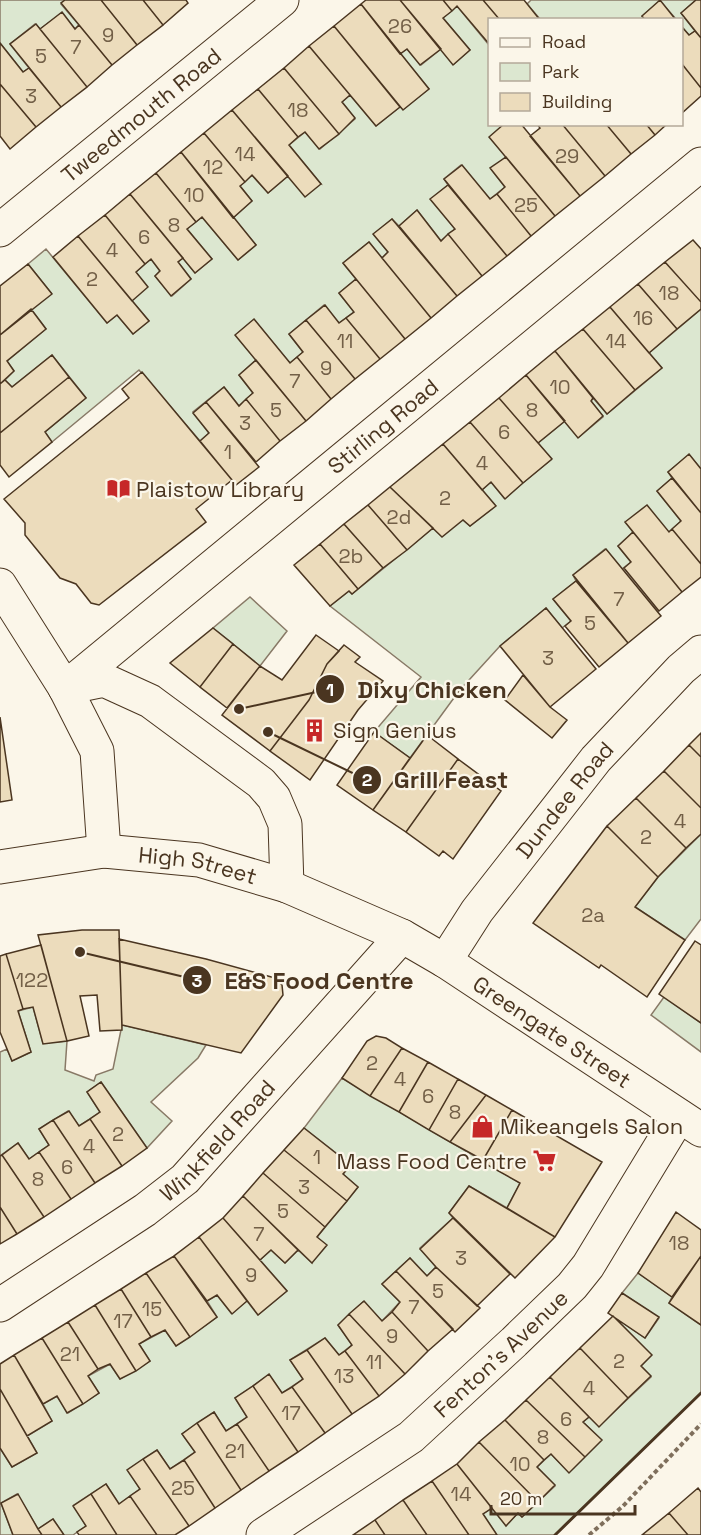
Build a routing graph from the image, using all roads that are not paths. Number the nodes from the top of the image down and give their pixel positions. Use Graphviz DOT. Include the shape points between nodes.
graph roads {
  1 [pos="282,0"];
  2 [pos="701,164"];
  3 [pos="0,230"];
  4 [pos="0,585"];
  5 [pos="701,652"];
  6 [pos="65,688"];
  7 [pos="104,851"];
  8 [pos="0,867"];
  9 [pos="287,886"];
  10 [pos="402,936"];
  11 [pos="445,961"];
  12 [pos="690,1123"];
  13 [pos="0,1305"];
  14 [pos="263,1535"];
  1 -- 3 [label="street, Tweedmouth Road"];
  2 -- 6 [label="street, Stirling Road"];
  4 -- 6 [label="street"];
  5 -- 11 [label="street, Dundee Road" via="596,759 477,911"];
  6 -- 7 [label="street" via="97,751"];
  6 -- 9 [label="street, High Street" via="104,680 150,701 261,783 274,798 285,824"];
  7 -- 8 [label="street, High Street"];
  7 -- 9 [label="street, High Street" via="199,860"];
  9 -- 10 [label="street, High Street"];
  10 -- 11 [label="street, Greengate Street"];
  10 -- 13 [label="street, Winkfield Road" via="185,1179 145,1210"];
  11 -- 12 [label="street, Greengate Street"];
  12 -- 14 [label="street, Fenton's Avenue" via="572,1286 411,1437"];
}
